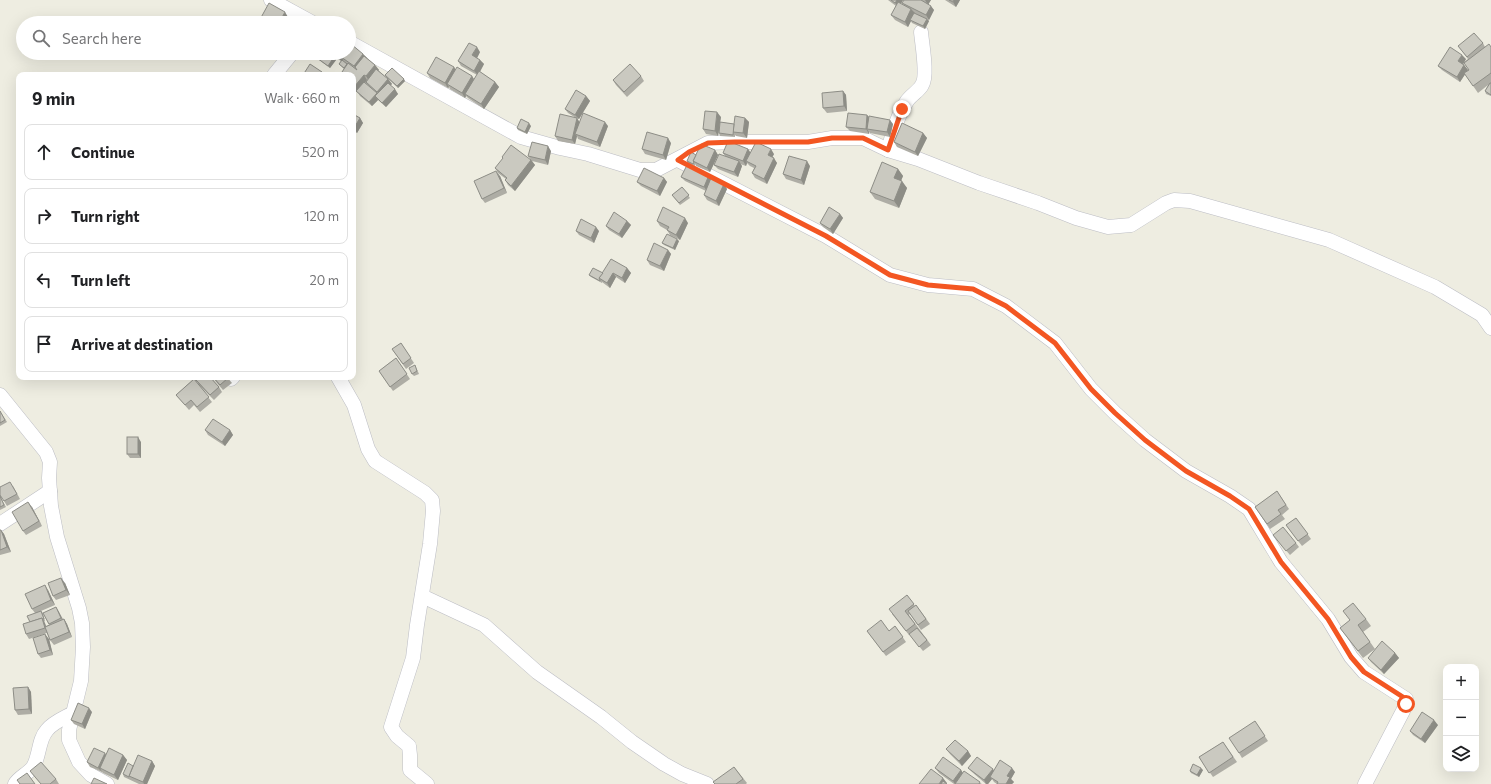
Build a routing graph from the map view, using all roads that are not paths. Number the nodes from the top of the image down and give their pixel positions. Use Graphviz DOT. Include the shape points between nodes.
graph roads {
  1 [pos="271,0"];
  2 [pos="299,16"];
  3 [pos="921,32"];
  4 [pos="356,46"];
  5 [pos="286,60"];
  6 [pos="276,72"];
  7 [pos="888,150"];
  8 [pos="678,160"];
  9 [pos="1491,328"];
  10 [pos="340,380"];
  11 [pos="0,395"];
  12 [pos="50,491"];
  13 [pos="0,524"];
  14 [pos="422,596"];
  15 [pos="73,713"];
  16 [pos="14,784"];
  17 [pos="107,784"];
  18 [pos="427,784"];
  19 [pos="707,784"];
  20 [pos="1366,784"];
  1 -- 2 [label="street"];
  3 -- 7 [label="street" via="924,78 922,85 902,109"];
  4 -- 8 [label="street" via="521,137 640,170 656,170"];
  5 -- 6 [label="street"];
  7 -- 8 [label="street" via="863,138 832,138 808,142 708,143"];
  7 -- 9 [label="street" via="1076,218 1108,227 1131,225 1174,200 1190,201 1330,240 1435,287 1482,315"];
  8 -- 20 [label="street" via="826,236 890,275 928,285 973,289 1006,306 1055,343 1091,389 1145,440 1186,471 1249,509 1281,562 1328,619 1351,657 1364,672 1406,699 1404,710"];
  10 -- 14 [label="street" via="354,405 368,449 375,461 432,500 430,544"];
  11 -- 12 [label="street" via="46,452 50,462"];
  12 -- 13 [label="street"];
  12 -- 15 [label="street" via="57,537 82,622 81,681"];
  14 -- 18 [label="street" via="413,658 391,727 396,736 409,746 410,770"];
  14 -- 19 [label="street" via="484,625 537,672 664,764"];
  15 -- 16 [label="street" via="46,730 32,769"];
  15 -- 17 [label="street" via="68,740 71,747 79,762 91,775"];
}
